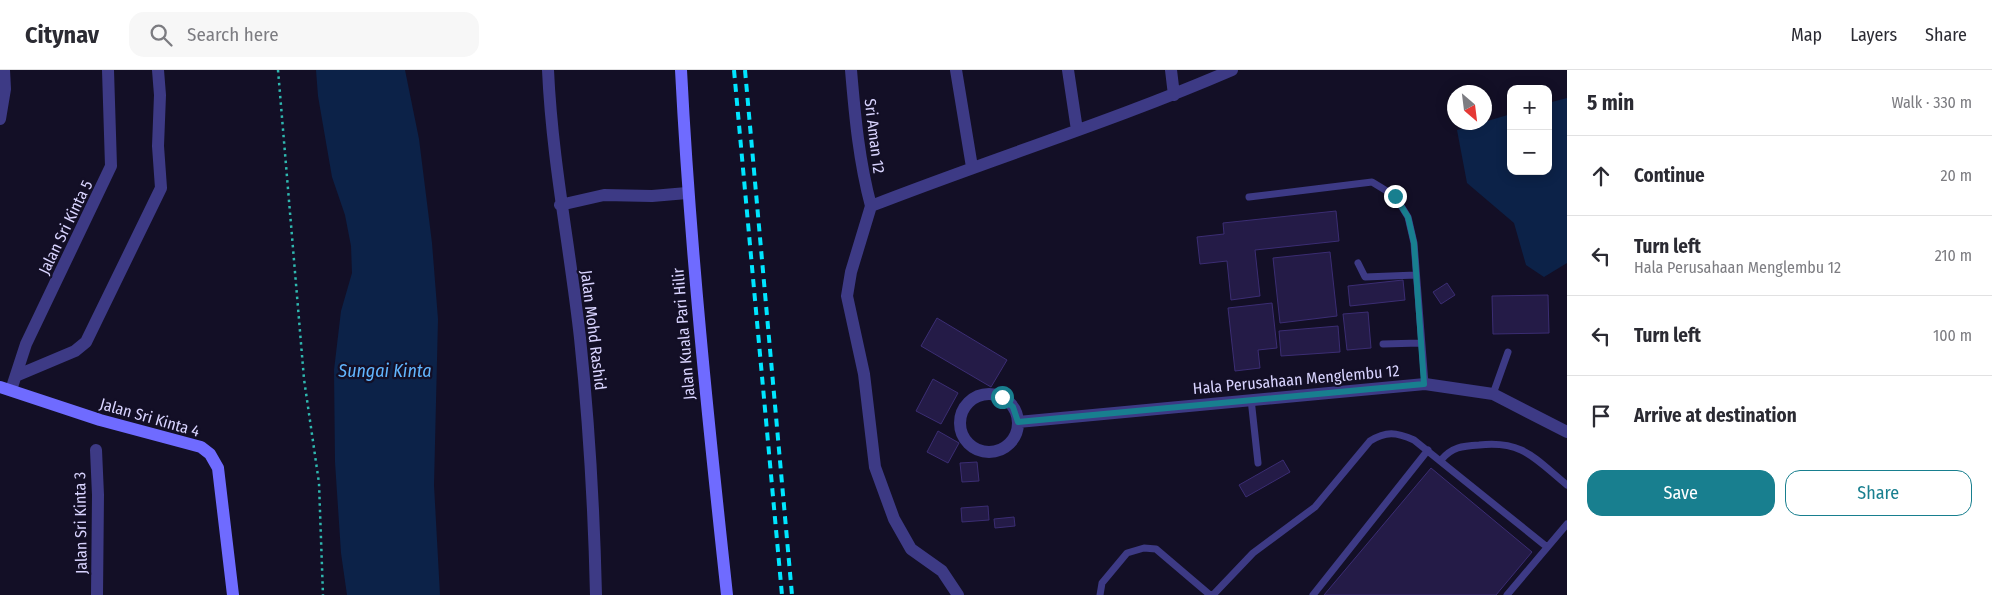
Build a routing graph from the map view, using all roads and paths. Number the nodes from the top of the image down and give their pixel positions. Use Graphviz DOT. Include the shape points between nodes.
graph roads {
  1 [pos="4,70"];
  2 [pos="108,70"];
  3 [pos="158,70"];
  4 [pos="278,70"];
  5 [pos="548,70"];
  6 [pos="681,70"];
  7 [pos="852,70"];
  8 [pos="956,70"];
  9 [pos="1068,70"];
  10 [pos="1171,70"];
  11 [pos="1232,70"];
  12 [pos="1174,95"];
  13 [pos="0,120"];
  14 [pos="1077,130"];
  15 [pos="972,167"];
  16 [pos="688,193"];
  17 [pos="1249,197"];
  18 [pos="560,205"];
  19 [pos="871,206"];
  20 [pos="1358,263"];
  21 [pos="1416,275"];
  22 [pos="1420,343"];
  23 [pos="1383,344"];
  24 [pos="1508,352"];
  25 [pos="18,375"];
  26 [pos="1424,384"];
  27 [pos="5,388"];
  28 [pos="1493,394"];
  29 [pos="1251,399"];
  30 [pos="1018,422"];
  31 [pos="1567,432"];
  32 [pos="96,450"];
  33 [pos="1428,450"];
  34 [pos="1440,460"];
  35 [pos="1258,462"];
  36 [pos="1567,486"];
  37 [pos="1567,524"];
  38 [pos="1547,547"];
  39 [pos="97,595"];
  40 [pos="232,595"];
  41 [pos="323,595"];
  42 [pos="596,595"];
  43 [pos="726,595"];
  44 [pos="958,595"];
  45 [pos="1100,595"];
  46 [pos="1211,595"];
  47 [pos="1313,595"];
  48 [pos="1507,595"];
  1 -- 13 [label="street" via="5,89"];
  2 -- 25 [label="street, Jalan Sri Kinta 5" via="111,166 26,344"];
  3 -- 25 [label="street" via="161,188 86,342 75,352"];
  4 -- 41 [label="path" via="304,379 319,482"];
  5 -- 18 [label="street, Jalan Mohd Rashid"];
  6 -- 16 [label="street, Jalan Kuala Pari Hilir"];
  7 -- 19 [label="street, Sri Aman 12" via="857,139"];
  8 -- 15 [label="street"];
  9 -- 14 [label="street"];
  10 -- 12 [label="street"];
  11 -- 12 [label="street"];
  12 -- 14 [label="street"];
  14 -- 15 [label="street"];
  15 -- 19 [label="street"];
  16 -- 18 [label="street" via="604,195"];
  16 -- 43 [label="street, Jalan Kuala Pari Hilir" via="701,361"];
  17 -- 21 [label="lane" via="1372,182 1395,196 1408,217"];
  18 -- 42 [label="street, Jalan Mohd Rashid" via="580,336 589,433"];
  19 -- 44 [label="street" via="847,296 864,374 875,467 894,519 911,549 942,571"];
  20 -- 21 [label="lane" via="1365,276"];
  21 -- 22 [label="lane"];
  22 -- 23 [label="lane"];
  22 -- 26 [label="lane"];
  24 -- 28 [label="lane"];
  25 -- 27 [label="street, Jalan Sri Kinta 5"];
  26 -- 28 [label="street, Hala Perusahaan Menglembu 12"];
  26 -- 29 [label="street, Hala Perusahaan Menglembu 12"];
  27 -- 40 [label="street, Jalan Sri Kinta 4" via="100,420 201,448 210,454 218,468"];
  28 -- 31 [label="street, Hala Perusahaan Menglembu 12"];
  29 -- 30 [label="street, Hala Perusahaan Menglembu 12"];
  29 -- 35 [label="lane"];
  30 -- 30 [label="street" via="1015,436 1005,448 990,452 975,449 964,439 960,425 963,410 968,404 987,394 1002,397 1013,407"];
  32 -- 39 [label="street, Jalan Sri Kinta 3"];
  33 -- 34 [label="lane"];
  33 -- 46 [label="lane" via="1396,432 1382,433 1370,441 1316,507 1253,553"];
  33 -- 47 [label="lane"];
  34 -- 36 [label="lane" via="1457,447 1494,443 1513,445 1527,452"];
  34 -- 38 [label="lane"];
  37 -- 38 [label="lane"];
  38 -- 48 [label="lane"];
  45 -- 46 [label="lane" via="1102,583 1127,553 1144,548 1156,549"];
}
